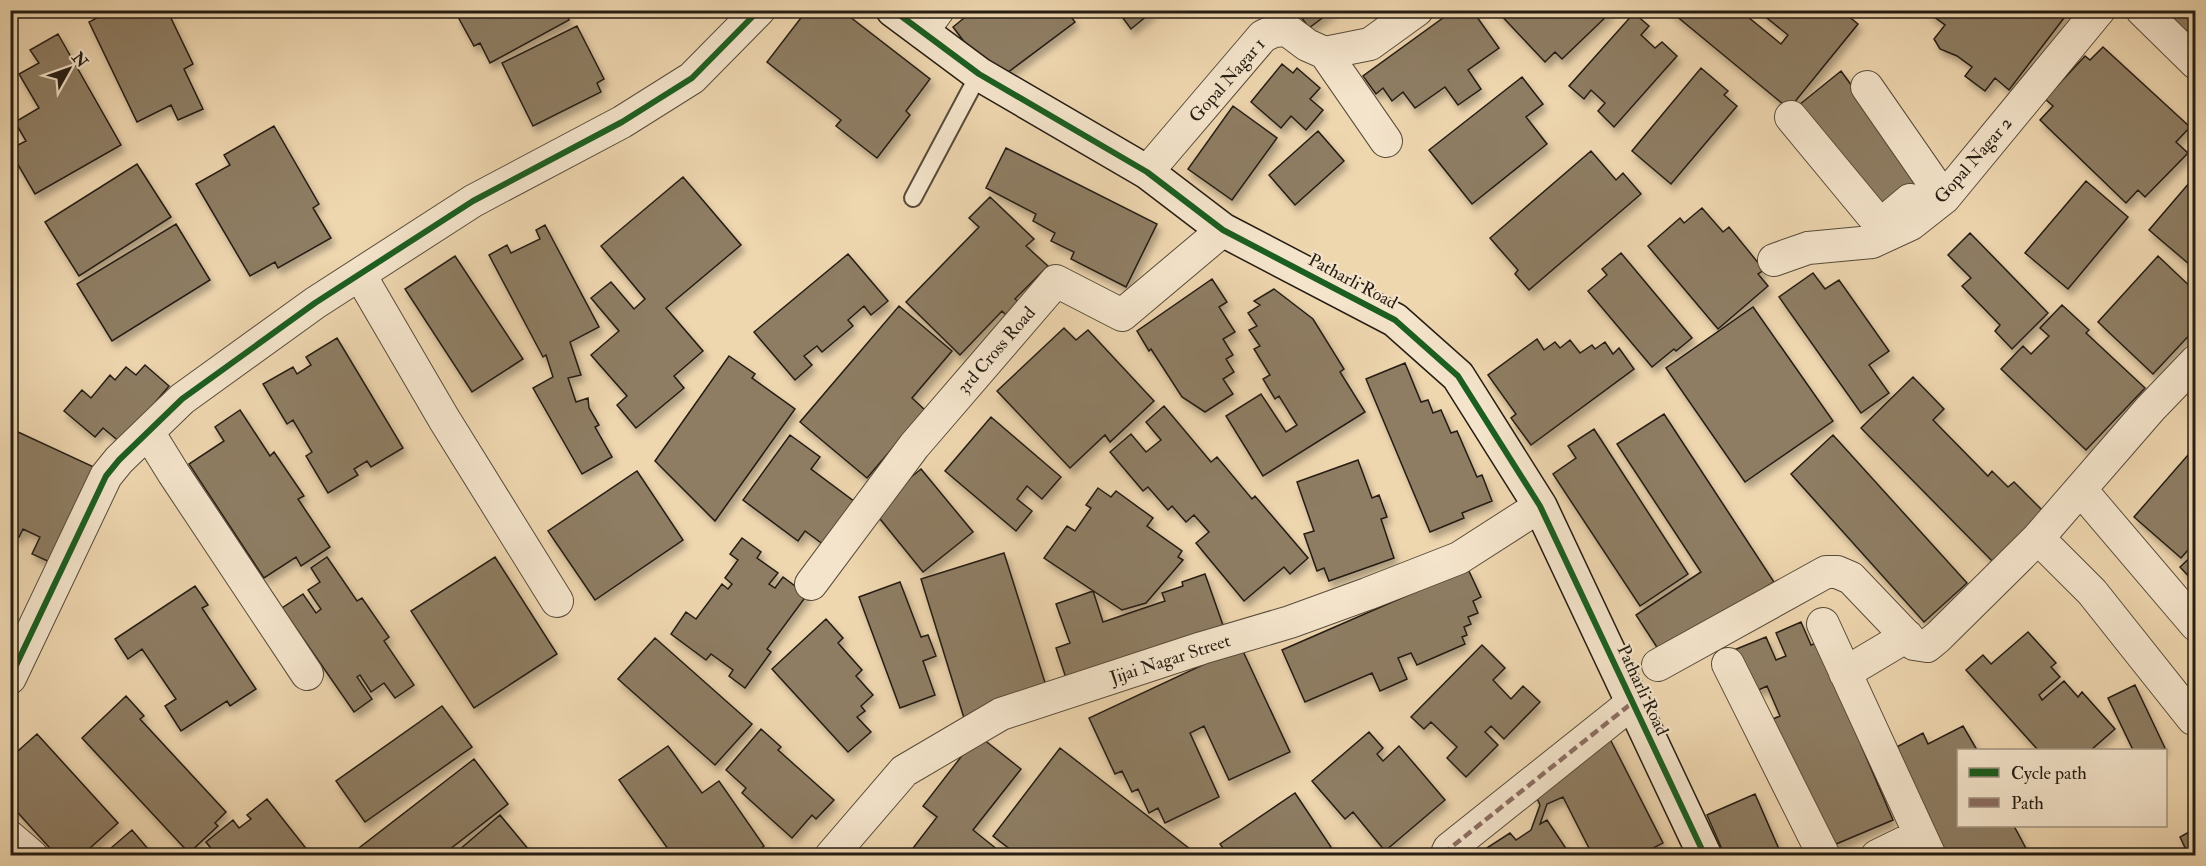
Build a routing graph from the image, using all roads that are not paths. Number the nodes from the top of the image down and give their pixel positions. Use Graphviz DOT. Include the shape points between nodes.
graph roads {
  1 [pos="759,10"];
  2 [pos="893,10"];
  3 [pos="1417,10"];
  4 [pos="2099,10"];
  5 [pos="2142,10"];
  6 [pos="930,21"];
  7 [pos="1325,53"];
  8 [pos="2196,63"];
  9 [pos="979,74"];
  10 [pos="1867,87"];
  11 [pos="1791,117"];
  12 [pos="1386,141"];
  13 [pos="1147,172"];
  14 [pos="1938,190"];
  15 [pos="913,198"];
  16 [pos="1223,230"];
  17 [pos="1774,260"];
  18 [pos="360,276"];
  19 [pos="2196,360"];
  20 [pos="148,432"];
  21 [pos="2081,490"];
  22 [pos="1540,506"];
  23 [pos="2038,538"];
  24 [pos="811,584"];
  25 [pos="557,601"];
  26 [pos="1823,624"];
  27 [pos="2196,625"];
  28 [pos="1907,636"];
  29 [pos="1728,664"];
  30 [pos="1658,665"];
  31 [pos="1845,673"];
  32 [pos="307,674"];
  33 [pos="10,678"];
  34 [pos="1632,703"];
  35 [pos="2193,719"];
  36 [pos="10,837"];
  37 [pos="1925,845"];
  38 [pos="32,855"];
  39 [pos="831,855"];
  40 [pos="1446,855"];
  41 [pos="1705,855"];
  42 [pos="1824,855"];
  43 [pos="1876,855"];
  1 -- 18 [label="street" via="692,78 622,122 473,201"];
  2 -- 6 [label="street, Patharli Road"];
  3 -- 7 [label="street" via="1370,44"];
  4 -- 14 [label="street, Gopal Nagar 2"];
  5 -- 8 [label="street"];
  6 -- 9 [label="street, Patharli Road"];
  7 -- 12 [label="street"];
  7 -- 13 [label="street, Gopal Nagar 1" via="1287,30 1263,36"];
  9 -- 13 [label="street, Patharli Road"];
  9 -- 15 [label="lane"];
  10 -- 14 [label="street"];
  11 -- 14 [label="street" via="1872,215 1881,220"];
  13 -- 16 [label="street, Patharli Road"];
  14 -- 17 [label="street, Gopal Nagar 2" via="1911,224 1872,242 1808,248"];
  16 -- 22 [label="street, Patharli Road" via="1395,320 1458,376"];
  16 -- 24 [label="street, 3rd Cross Road" via="1122,315 1056,281 914,446"];
  18 -- 20 [label="street" via="315,303 182,399"];
  18 -- 25 [label="street"];
  19 -- 21 [label="street"];
  20 -- 32 [label="street"];
  20 -- 33 [label="street" via="106,476"];
  21 -- 23 [label="street"];
  21 -- 27 [label="street"];
  22 -- 34 [label="street, Patharli Road"];
  22 -- 39 [label="street, Jijai Nagar Street" via="1459,558 1367,594 1001,714 904,771"];
  23 -- 28 [label="street" via="1933,642 1927,646 1914,644"];
  23 -- 35 [label="street" via="2092,592"];
  26 -- 31 [label="street"];
  28 -- 30 [label="street" via="1851,578 1826,572"];
  28 -- 31 [label="street"];
  29 -- 42 [label="street"];
  31 -- 37 [label="street"];
  34 -- 40 [label="street"];
  34 -- 41 [label="street, Patharli Road"];
  36 -- 38 [label="street"];
  37 -- 43 [label="street"];
}
